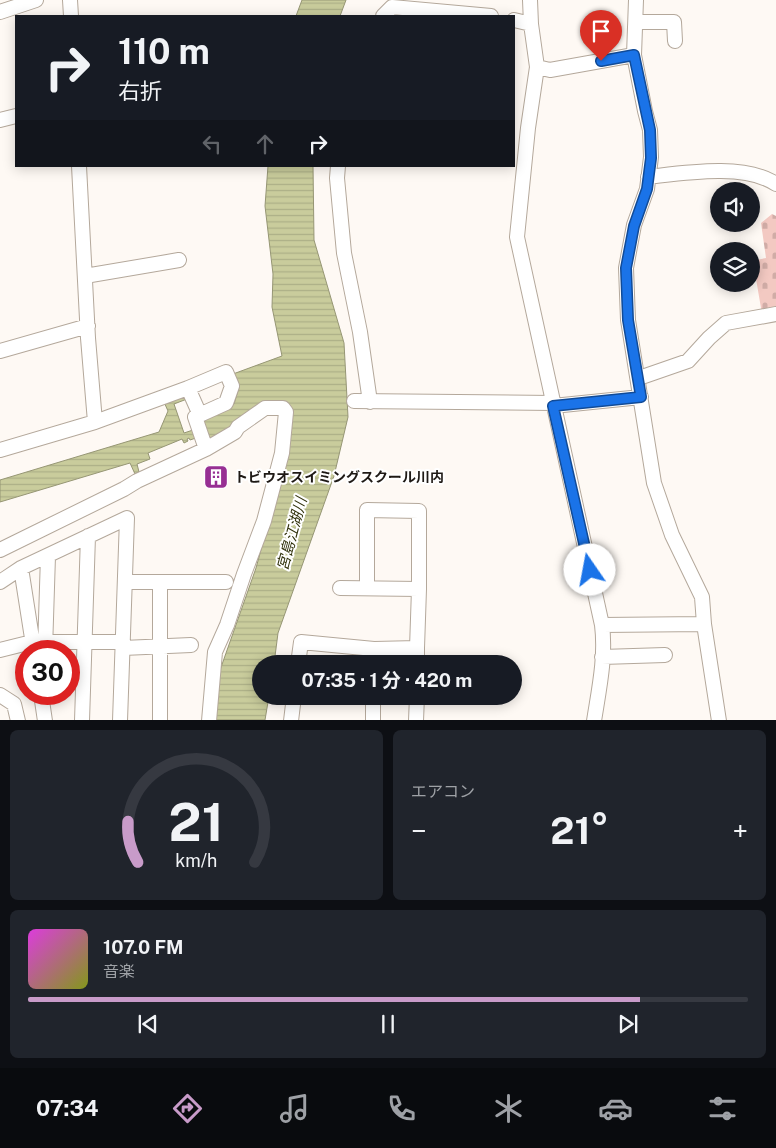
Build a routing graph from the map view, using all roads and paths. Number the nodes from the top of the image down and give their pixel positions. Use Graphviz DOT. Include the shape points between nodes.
graph roads {
  1 [pos="70,0"];
  2 [pos="530,0"];
  3 [pos="636,0"];
  4 [pos="28,1"];
  5 [pos="0,12"];
  6 [pos="71,15"];
  7 [pos="385,15"];
  8 [pos="480,15"];
  9 [pos="515,20"];
  10 [pos="636,22"];
  11 [pos="531,24"];
  12 [pos="675,41"];
  13 [pos="634,55"];
  14 [pos="537,67"];
  15 [pos="15,116"];
  16 [pos="0,120"];
  17 [pos="80,167"];
  18 [pos="338,167"];
  19 [pos="648,177"];
  20 [pos="776,184"];
  21 [pos="179,260"];
  22 [pos="85,276"];
  23 [pos="776,314"];
  24 [pos="88,326"];
  25 [pos="0,351"];
  26 [pos="639,378"];
  27 [pos="188,388"];
  28 [pos="641,397"];
  29 [pos="354,401"];
  30 [pos="370,402"];
  31 [pos="553,404"];
  32 [pos="200,415"];
  33 [pos="96,422"];
  34 [pos="206,449"];
  35 [pos="0,450"];
  36 [pos="88,536"];
  37 [pos="0,550"];
  38 [pos="48,556"];
  39 [pos="21,568"];
  40 [pos="0,582"];
  41 [pos="125,582"];
  42 [pos="160,582"];
  43 [pos="226,582"];
  44 [pos="340,588"];
  45 [pos="367,588"];
  46 [pos="419,588"];
  47 [pos="704,624"];
  48 [pos="602,625"];
  49 [pos="37,640"];
  50 [pos="40,640"];
  51 [pos="85,641"];
  52 [pos="80,642"];
  53 [pos="123,645"];
  54 [pos="191,645"];
  55 [pos="161,647"];
  56 [pos="417,648"];
  57 [pos="15,649"];
  58 [pos="374,649"];
  59 [pos="0,650"];
  60 [pos="299,655"];
  61 [pos="374,655"];
  62 [pos="417,655"];
  63 [pos="666,655"];
  64 [pos="602,657"];
  65 [pos="0,695"];
  66 [pos="43,705"];
  67 [pos="293,705"];
  68 [pos="373,705"];
  69 [pos="417,705"];
  70 [pos="18,720"];
  71 [pos="45,720"];
  72 [pos="82,720"];
  73 [pos="120,720"];
  74 [pos="160,720"];
  75 [pos="209,720"];
  76 [pos="291,720"];
  77 [pos="373,720"];
  78 [pos="416,720"];
  79 [pos="594,720"];
  80 [pos="719,720"];
  1 -- 6 [label="street"];
  2 -- 11 [label="street"];
  3 -- 10 [label="street"];
  4 -- 5 [label="street"];
  7 -- 8 [label="street" via="392,7"];
  9 -- 11 [label="street"];
  10 -- 12 [label="street" via="674,22"];
  10 -- 13 [label="street"];
  11 -- 14 [label="street"];
  13 -- 14 [label="street" via="550,70"];
  13 -- 19 [label="street" via="650,130"];
  14 -- 31 [label="street" via="517,237"];
  15 -- 16 [label="street"];
  17 -- 22 [label="street"];
  18 -- 30 [label="street" via="344,253"];
  19 -- 20 [label="street" via="706,171 737,172"];
  19 -- 26 [label="street" via="626,268 628,320"];
  21 -- 22 [label="street"];
  22 -- 24 [label="street"];
  23 -- 26 [label="street" via="726,323 688,360"];
  24 -- 25 [label="street"];
  24 -- 33 [label="street"];
  26 -- 28 [label="street"];
  27 -- 32 [label="street"];
  27 -- 32 [label="street" via="226,372 232,386 226,403"];
  27 -- 33 [label="street"];
  28 -- 31 [label="street"];
  28 -- 47 [label="street" via="654,484 672,535 702,597"];
  29 -- 30 [label="street"];
  30 -- 31 [label="street"];
  31 -- 48 [label="street"];
  32 -- 34 [label="street" via="195,417"];
  33 -- 35 [label="street"];
  34 -- 37 [label="street"];
  34 -- 75 [label="street" via="235,432 265,408 285,410 282,453 264,522 216,652"];
  36 -- 38 [label="street"];
  36 -- 41 [label="street" via="127,518"];
  36 -- 51 [label="street"];
  38 -- 39 [label="street"];
  38 -- 50 [label="street"];
  39 -- 40 [label="street"];
  39 -- 49 [label="street"];
  41 -- 42 [label="street"];
  41 -- 53 [label="street"];
  42 -- 43 [label="street"];
  42 -- 55 [label="street"];
  44 -- 45 [label="street"];
  45 -- 46 [label="street"];
  45 -- 46 [label="street" via="367,510 419,511"];
  46 -- 56 [label="street"];
  47 -- 48 [label="street"];
  47 -- 80 [label="street"];
  48 -- 64 [label="street"];
  51 -- 52 [label="street"];
  51 -- 53 [label="street"];
  51 -- 72 [label="street"];
  53 -- 55 [label="street"];
  53 -- 73 [label="street"];
  54 -- 55 [label="street"];
  55 -- 74 [label="street"];
  56 -- 58 [label="street"];
  56 -- 62 [label="street"];
  57 -- 59 [label="street"];
  58 -- 60 [label="street" via="301,642"];
  58 -- 61 [label="street"];
  63 -- 64 [label="street"];
  64 -- 79 [label="street"];
  65 -- 70 [label="street" via="14,704"];
  66 -- 71 [label="street"];
  67 -- 76 [label="street"];
  68 -- 77 [label="street"];
  69 -- 78 [label="street"];
}
